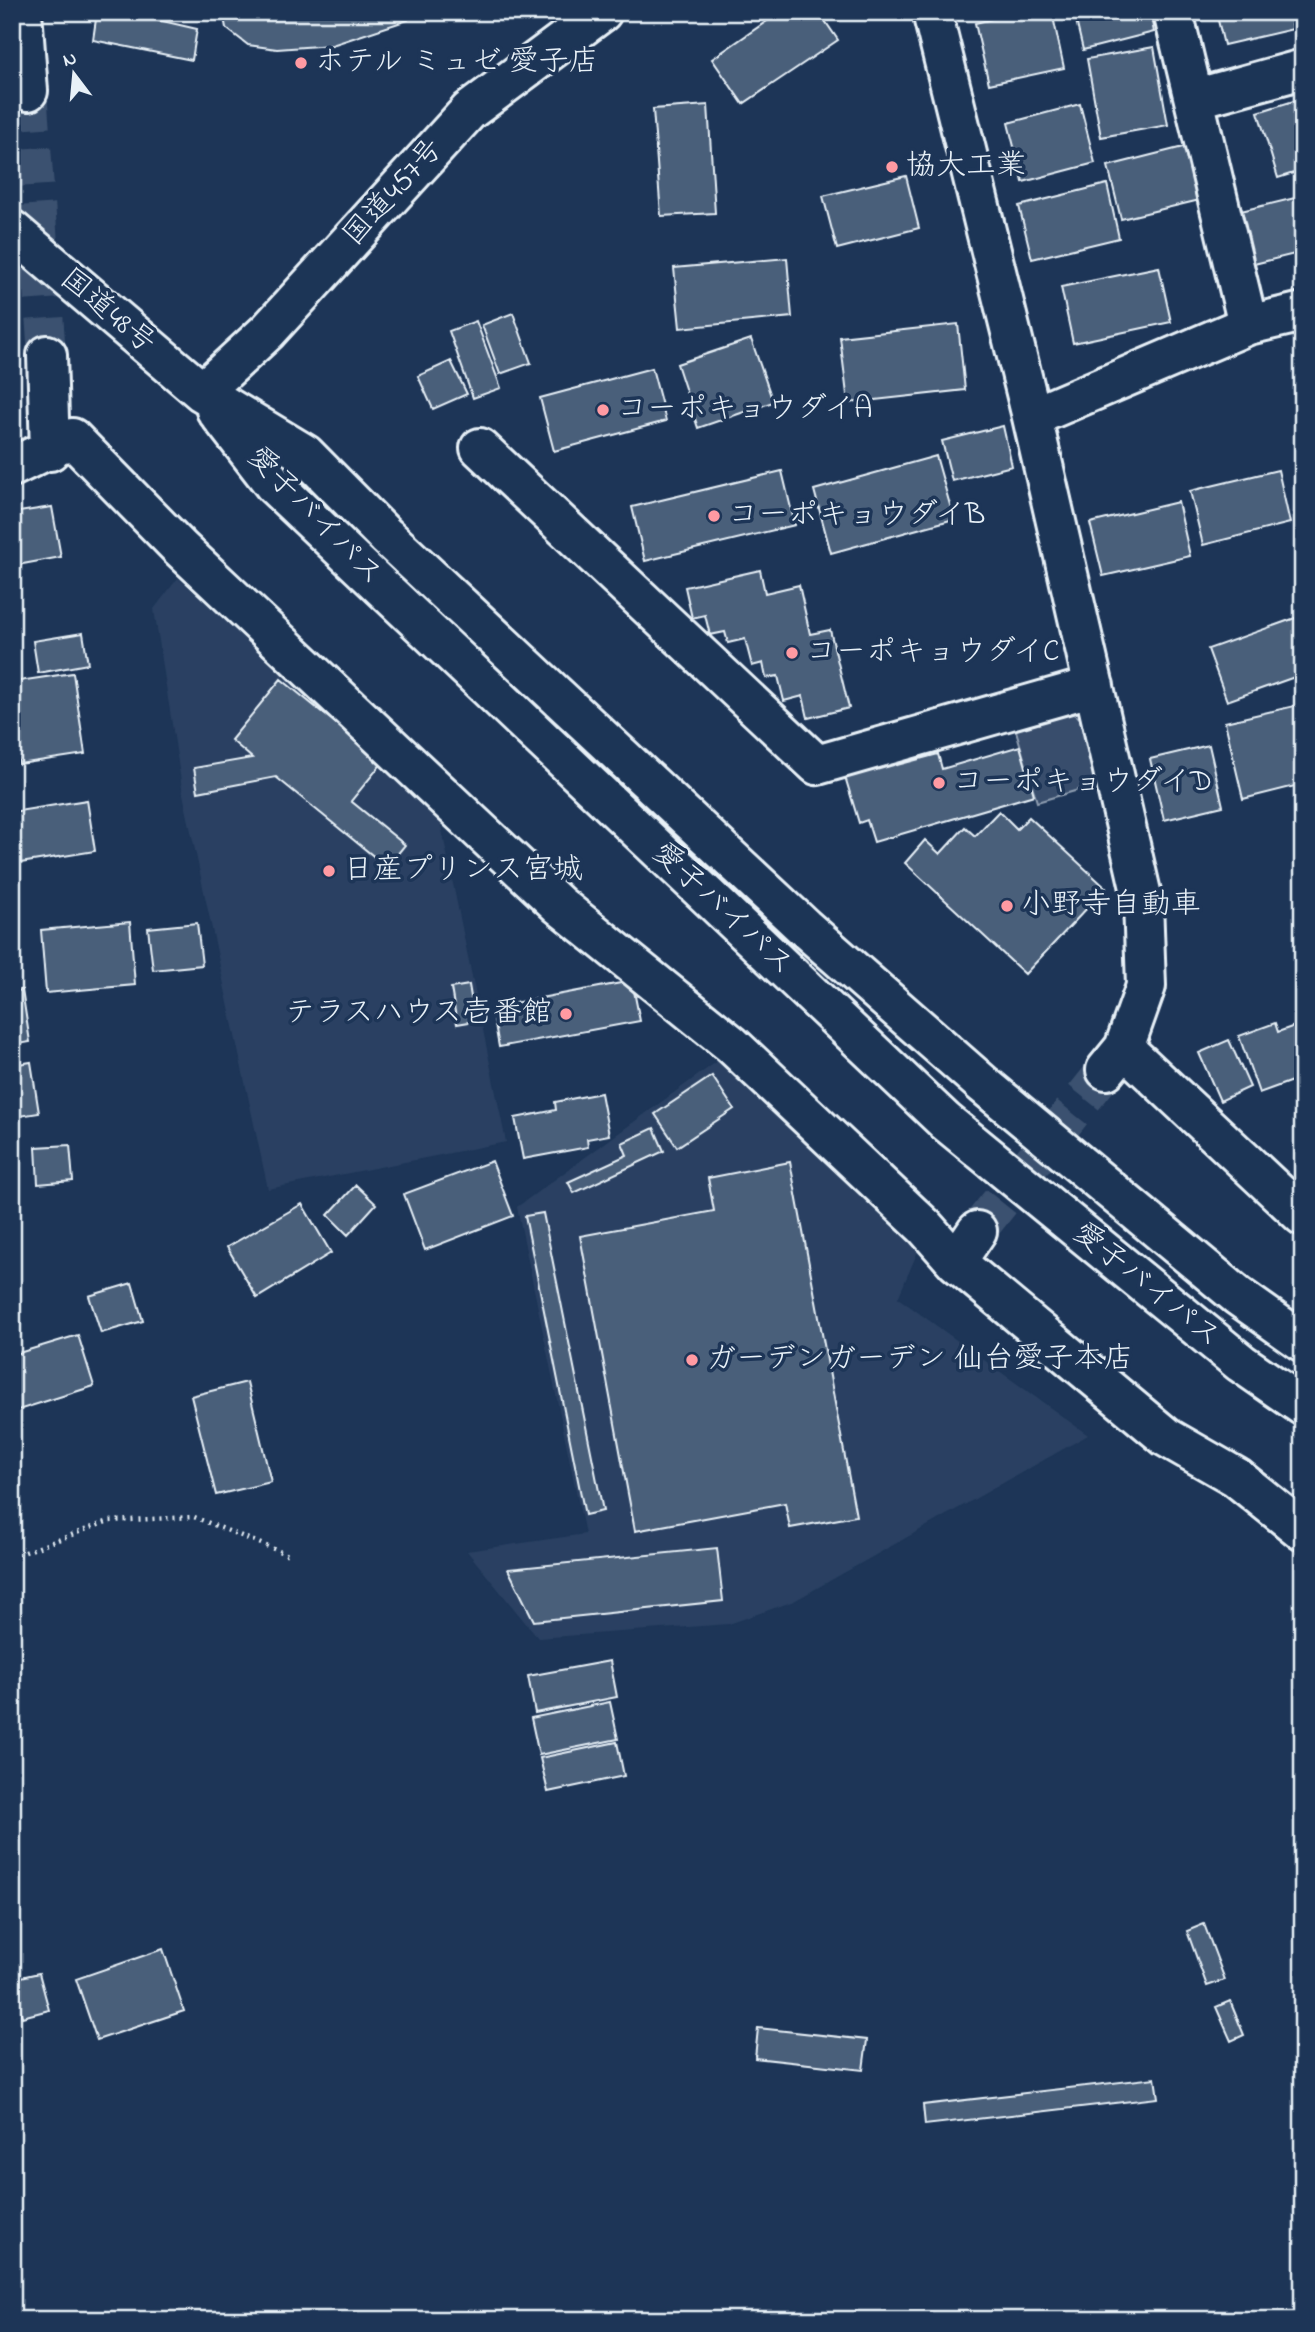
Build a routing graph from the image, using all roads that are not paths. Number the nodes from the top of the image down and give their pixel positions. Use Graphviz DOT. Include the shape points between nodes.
graph roads {
  1 [pos="22,12"];
  2 [pos="602,12"];
  3 [pos="932,12"];
  4 [pos="1173,12"];
  5 [pos="1303,69"];
  6 [pos="28,91"];
  7 [pos="1194,99"];
  8 [pos="12,230"];
  9 [pos="1303,312"];
  10 [pos="1248,325"];
  11 [pos="47,355"];
  12 [pos="202,392"];
  13 [pos="1032,417"];
  14 [pos="480,448"];
  15 [pos="26,456"];
  16 [pos="1094,686"];
  17 [pos="1303,1216"];
  18 [pos="1303,1342"];
  19 [pos="1303,1406"];
  20 [pos="1303,1531"];
  1 -- 6 [label="main road"];
  2 -- 12 [label="main road, 国道457号" via="469,111 268,331"];
  3 -- 13 [label="main road"];
  4 -- 7 [label="main road"];
  5 -- 7 [label="main road"];
  7 -- 10 [label="main road"];
  8 -- 12 [label="main road, 国道48号"];
  9 -- 10 [label="main road"];
  10 -- 13 [label="main road"];
  11 -- 15 [label="main road"];
  12 -- 18 [label="main road, 愛子バイパス" via="305,454 386,536 804,927 1238,1296"];
  12 -- 19 [label="main road, 愛子バイパス" via="274,485 945,1121 1241,1363"];
  13 -- 16 [label="main road"];
  14 -- 16 [label="main road" via="817,765"];
  15 -- 20 [label="main road" via="72,438 180,548 559,905 731,1044 925,1227 966,1247 1166,1437 1236,1477"];
  16 -- 17 [label="main road" via="1143,901 1146,986 1115,1059"];
}
